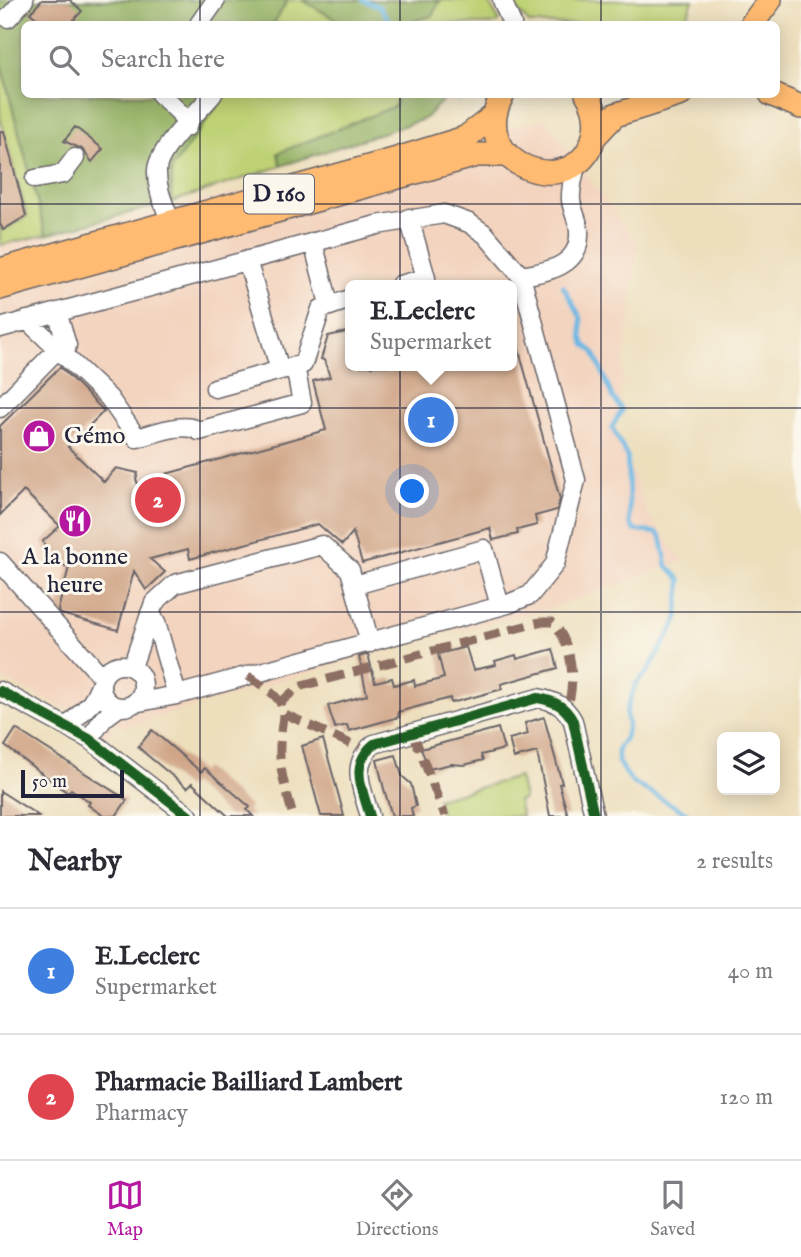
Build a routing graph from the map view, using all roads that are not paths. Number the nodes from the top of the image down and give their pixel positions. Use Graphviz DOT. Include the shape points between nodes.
graph roads {
  1 [pos="24,0"];
  2 [pos="216,0"];
  3 [pos="502,0"];
  4 [pos="770,0"];
  5 [pos="8,18"];
  6 [pos="201,21"];
  7 [pos="511,21"];
  8 [pos="754,21"];
  9 [pos="164,98"];
  10 [pos="210,98"];
  11 [pos="589,98"];
  12 [pos="668,98"];
  13 [pos="780,98"];
  14 [pos="499,105"];
  15 [pos="801,107"];
  16 [pos="187,127"];
  17 [pos="594,137"];
  18 [pos="507,155"];
  19 [pos="75,158"];
  20 [pos="577,162"];
  21 [pos="539,172"];
  22 [pos="35,179"];
  23 [pos="571,200"];
  24 [pos="409,218"];
  25 [pos="171,223"];
  26 [pos="313,242"];
  27 [pos="247,260"];
  28 [pos="0,270"];
  29 [pos="521,276"];
  30 [pos="419,280"];
  31 [pos="0,288"];
  32 [pos="345,300"];
  33 [pos="329,304"];
  34 [pos="57,312"];
  35 [pos="27,320"];
  36 [pos="0,328"];
  37 [pos="63,353"];
  38 [pos="287,368"];
  39 [pos="215,388"];
  40 [pos="0,408"];
  41 [pos="0,562"];
  42 [pos="355,585"];
  43 [pos="504,605"];
  44 [pos="150,613"];
  45 [pos="370,643"];
  46 [pos="132,667"];
  47 [pos="101,681"];
  48 [pos="0,691"];
  49 [pos="177,695"];
  50 [pos="127,705"];
  51 [pos="68,726"];
  52 [pos="89,739"];
  53 [pos="179,813"];
  54 [pos="370,816"];
  55 [pos="594,816"];
  1 -- 5 [label="street"];
  2 -- 6 [label="street"];
  3 -- 7 [label="street"];
  4 -- 8 [label="main road"];
  9 -- 16 [label="street"];
  10 -- 16 [label="street"];
  11 -- 17 [label="main road" via="595,111"];
  12 -- 17 [label="main road" via="615,115"];
  13 -- 15 [label="main road"];
  14 -- 18 [label="main road" via="497,136"];
  14 -- 25 [label="main road, D 160" via="464,138"];
  16 -- 25 [label="street" via="162,154 157,168 159,194"];
  17 -- 20 [label="main road"];
  18 -- 21 [label="main road"];
  18 -- 31 [label="main road, D 160" via="477,155"];
  19 -- 22 [label="street" via="63,174"];
  20 -- 21 [label="main road" via="559,171"];
  20 -- 23 [label="street"];
  21 -- 23 [label="street"];
  23 -- 29 [label="street" via="579,231 573,254 565,264"];
  24 -- 26 [label="street"];
  24 -- 29 [label="street" via="444,214 469,223 485,234"];
  24 -- 30 [label="street" via="426,278"];
  25 -- 28 [label="main road, D 160"];
  26 -- 27 [label="street"];
  26 -- 33 [label="street"];
  27 -- 34 [label="street"];
  27 -- 38 [label="street"];
  29 -- 43 [label="street" via="576,480 555,564 530,595"];
  32 -- 33 [label="street"];
  33 -- 38 [label="street" via="321,309 303,364"];
  34 -- 35 [label="street"];
  34 -- 37 [label="street" via="67,345"];
  35 -- 36 [label="street"];
  35 -- 37 [label="street"];
  37 -- 38 [label="street" via="109,398 136,438 180,428 199,431 302,403"];
  37 -- 40 [label="street" via="53,354"];
  38 -- 39 [label="street"];
  41 -- 47 [label="street"];
  42 -- 43 [label="street" via="484,549"];
  42 -- 44 [label="street" via="350,570 322,545 175,584"];
  42 -- 45 [label="street"];
  43 -- 45 [label="street"];
  44 -- 46 [label="street"];
  44 -- 49 [label="street"];
  45 -- 49 [label="street"];
  46 -- 47 [label="street" via="118,664"];
  46 -- 50 [label="street" via="143,684"];
  47 -- 50 [label="street" via="103,697"];
  47 -- 51 [label="street" via="92,702"];
  48 -- 51 [label="street"];
  49 -- 50 [label="street"];
  50 -- 52 [label="street" via="104,718"];
  51 -- 52 [label="street"];
  52 -- 53 [label="street"];
  54 -- 55 [label="street" via="357,771 361,757 374,744 538,698 567,709 573,721"];
}
